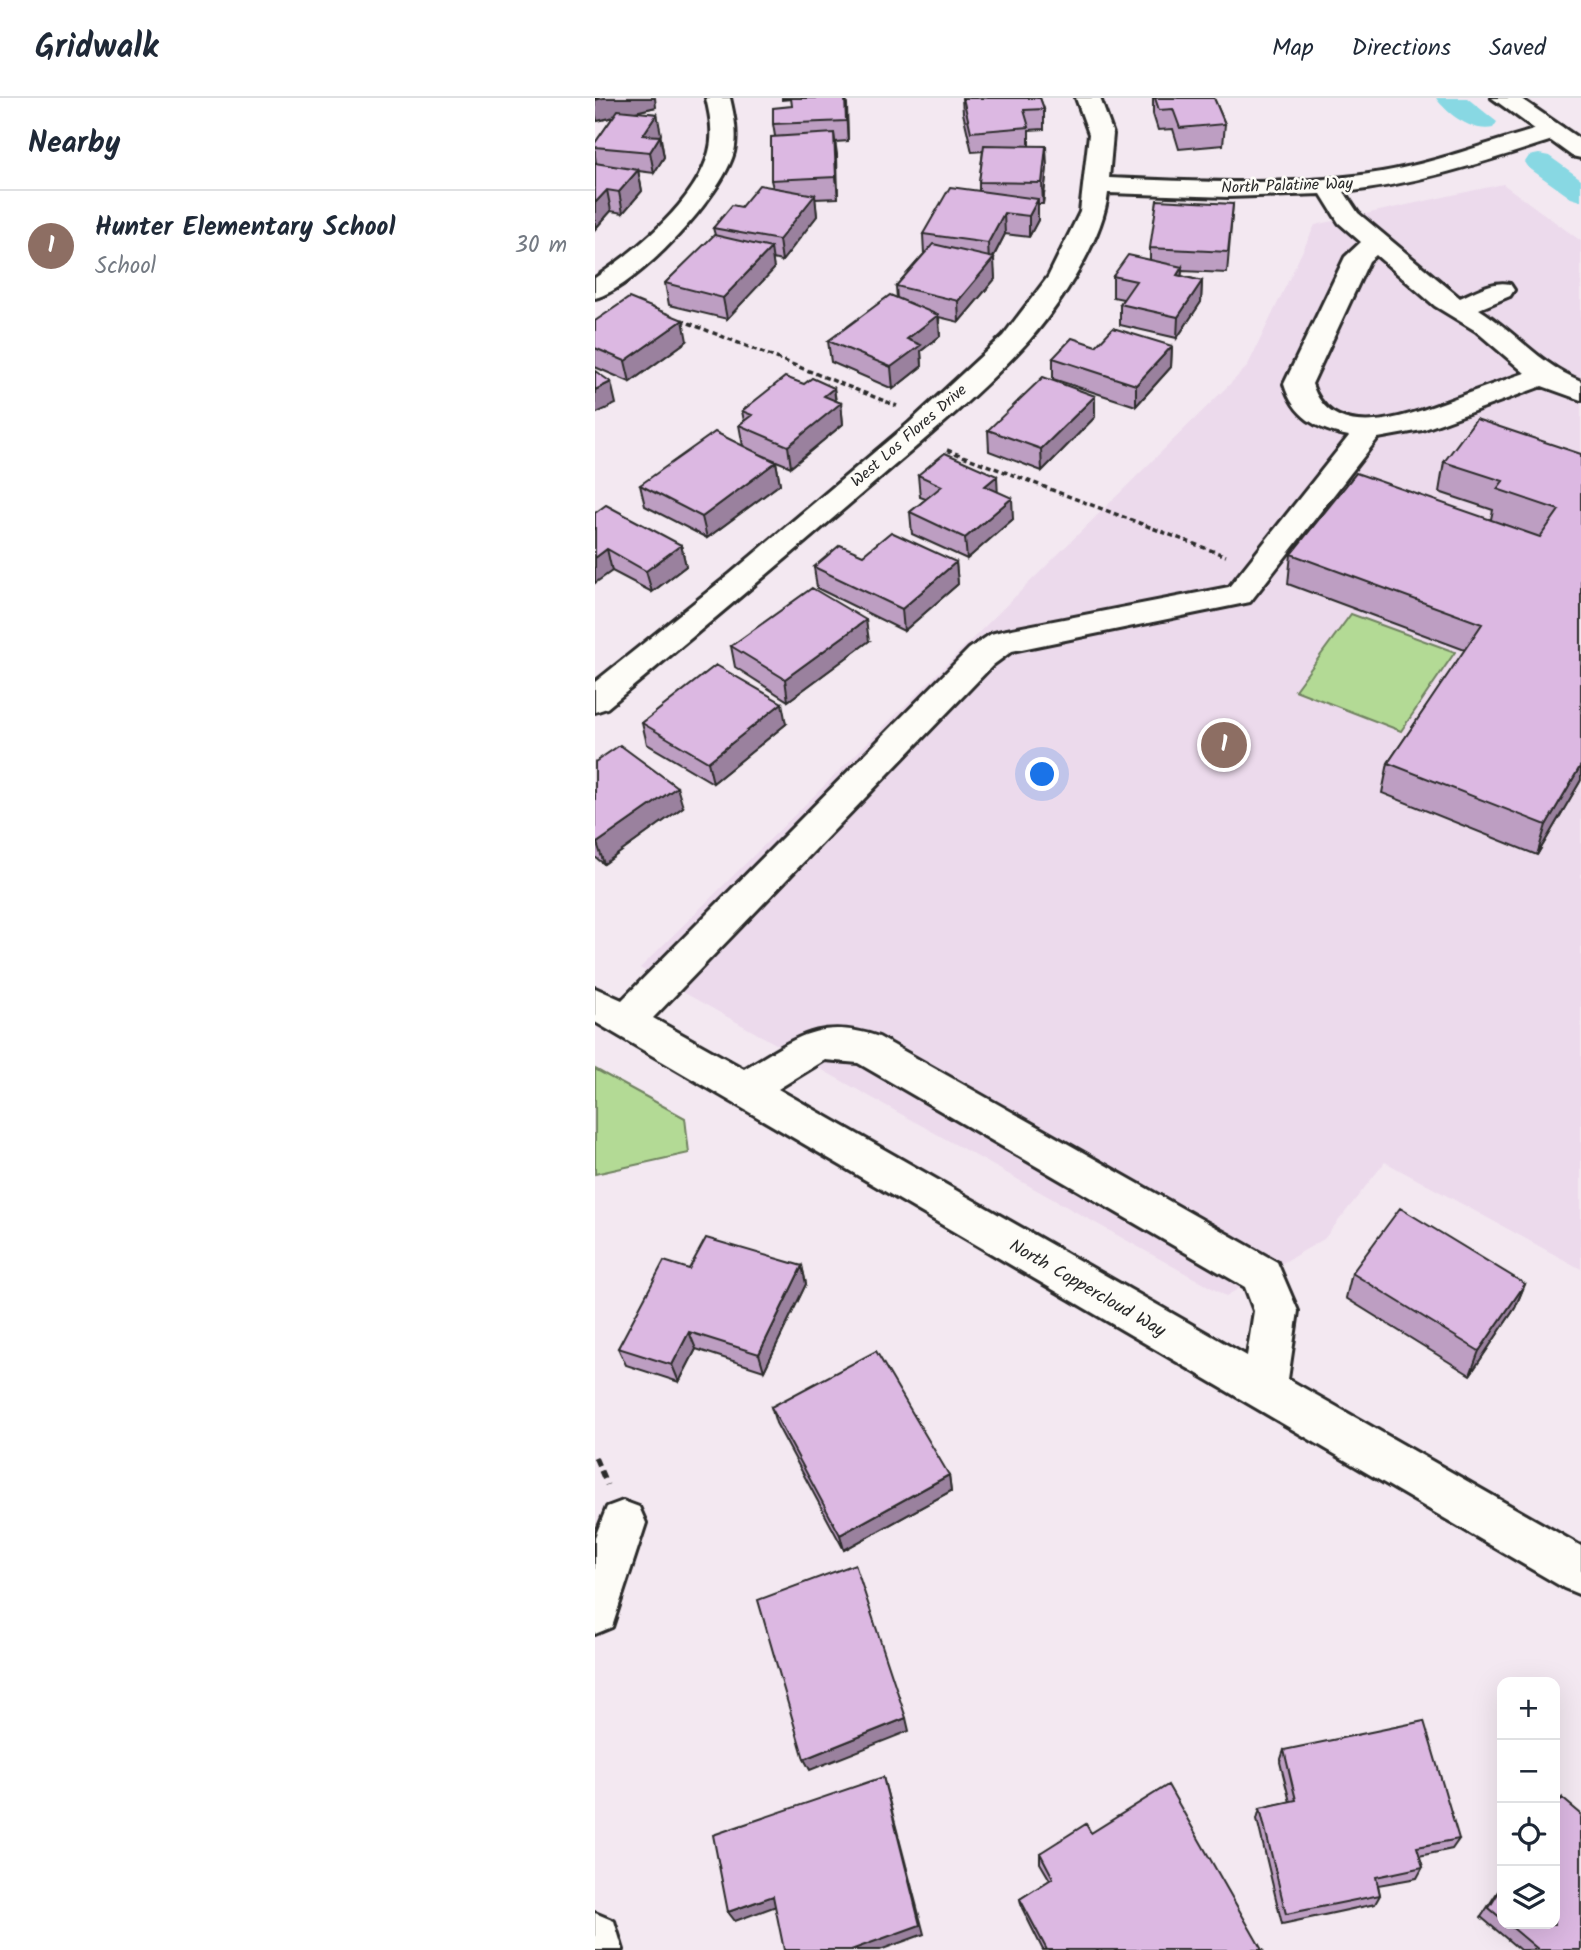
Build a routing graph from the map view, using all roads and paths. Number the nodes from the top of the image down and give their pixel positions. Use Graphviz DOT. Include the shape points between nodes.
graph roads {
  1 [pos="718,98"];
  2 [pos="1089,98"];
  3 [pos="1504,98"];
  4 [pos="1553,132"];
  5 [pos="1581,151"];
  6 [pos="1097,186"];
  7 [pos="1328,186"];
  8 [pos="1375,243"];
  9 [pos="595,290"];
  10 [pos="1501,290"];
  11 [pos="1459,309"];
  12 [pos="1544,376"];
  13 [pos="1581,391"];
  14 [pos="1369,430"];
  15 [pos="595,700"];
  16 [pos="610,1013"];
  17 [pos="742,1090"];
  18 [pos="1264,1391"];
  19 [pos="623,1523"];
  20 [pos="1581,1572"];
  21 [pos="595,1610"];
  22 [pos="595,1940"];
  23 [pos="596,1950"];
  1 -- 9 [label="street" via="723,119 721,155 691,206 641,258"];
  2 -- 6 [label="street, West Los Flores Drive" via="1101,134"];
  3 -- 4 [label="street"];
  4 -- 5 [label="street"];
  4 -- 7 [label="street, North Palatine Way" via="1447,164"];
  6 -- 7 [label="street, North Palatine Way" via="1268,190"];
  6 -- 15 [label="street, West Los Flores Drive" via="1093,212 1061,279 1013,342 919,429"];
  7 -- 8 [label="street" via="1348,218"];
  8 -- 11 [label="street"];
  8 -- 14 [label="street" via="1358,257 1298,384 1310,411 1328,422"];
  10 -- 11 [label="street"];
  11 -- 12 [label="street" via="1486,325"];
  12 -- 13 [label="street"];
  12 -- 14 [label="street" via="1401,427"];
  14 -- 16 [label="street" via="1239,595 1002,642 981,657"];
  16 -- 17 [label="street, North Coppercloud Way"];
  17 -- 18 [label="street, North Coppercloud Way"];
  17 -- 18 [label="street" via="820,1044 865,1048 1250,1268 1262,1275 1276,1311"];
  18 -- 20 [label="street, North Coppercloud Way"];
  19 -- 21 [label="street"];
  22 -- 23 [label="street"];
}
